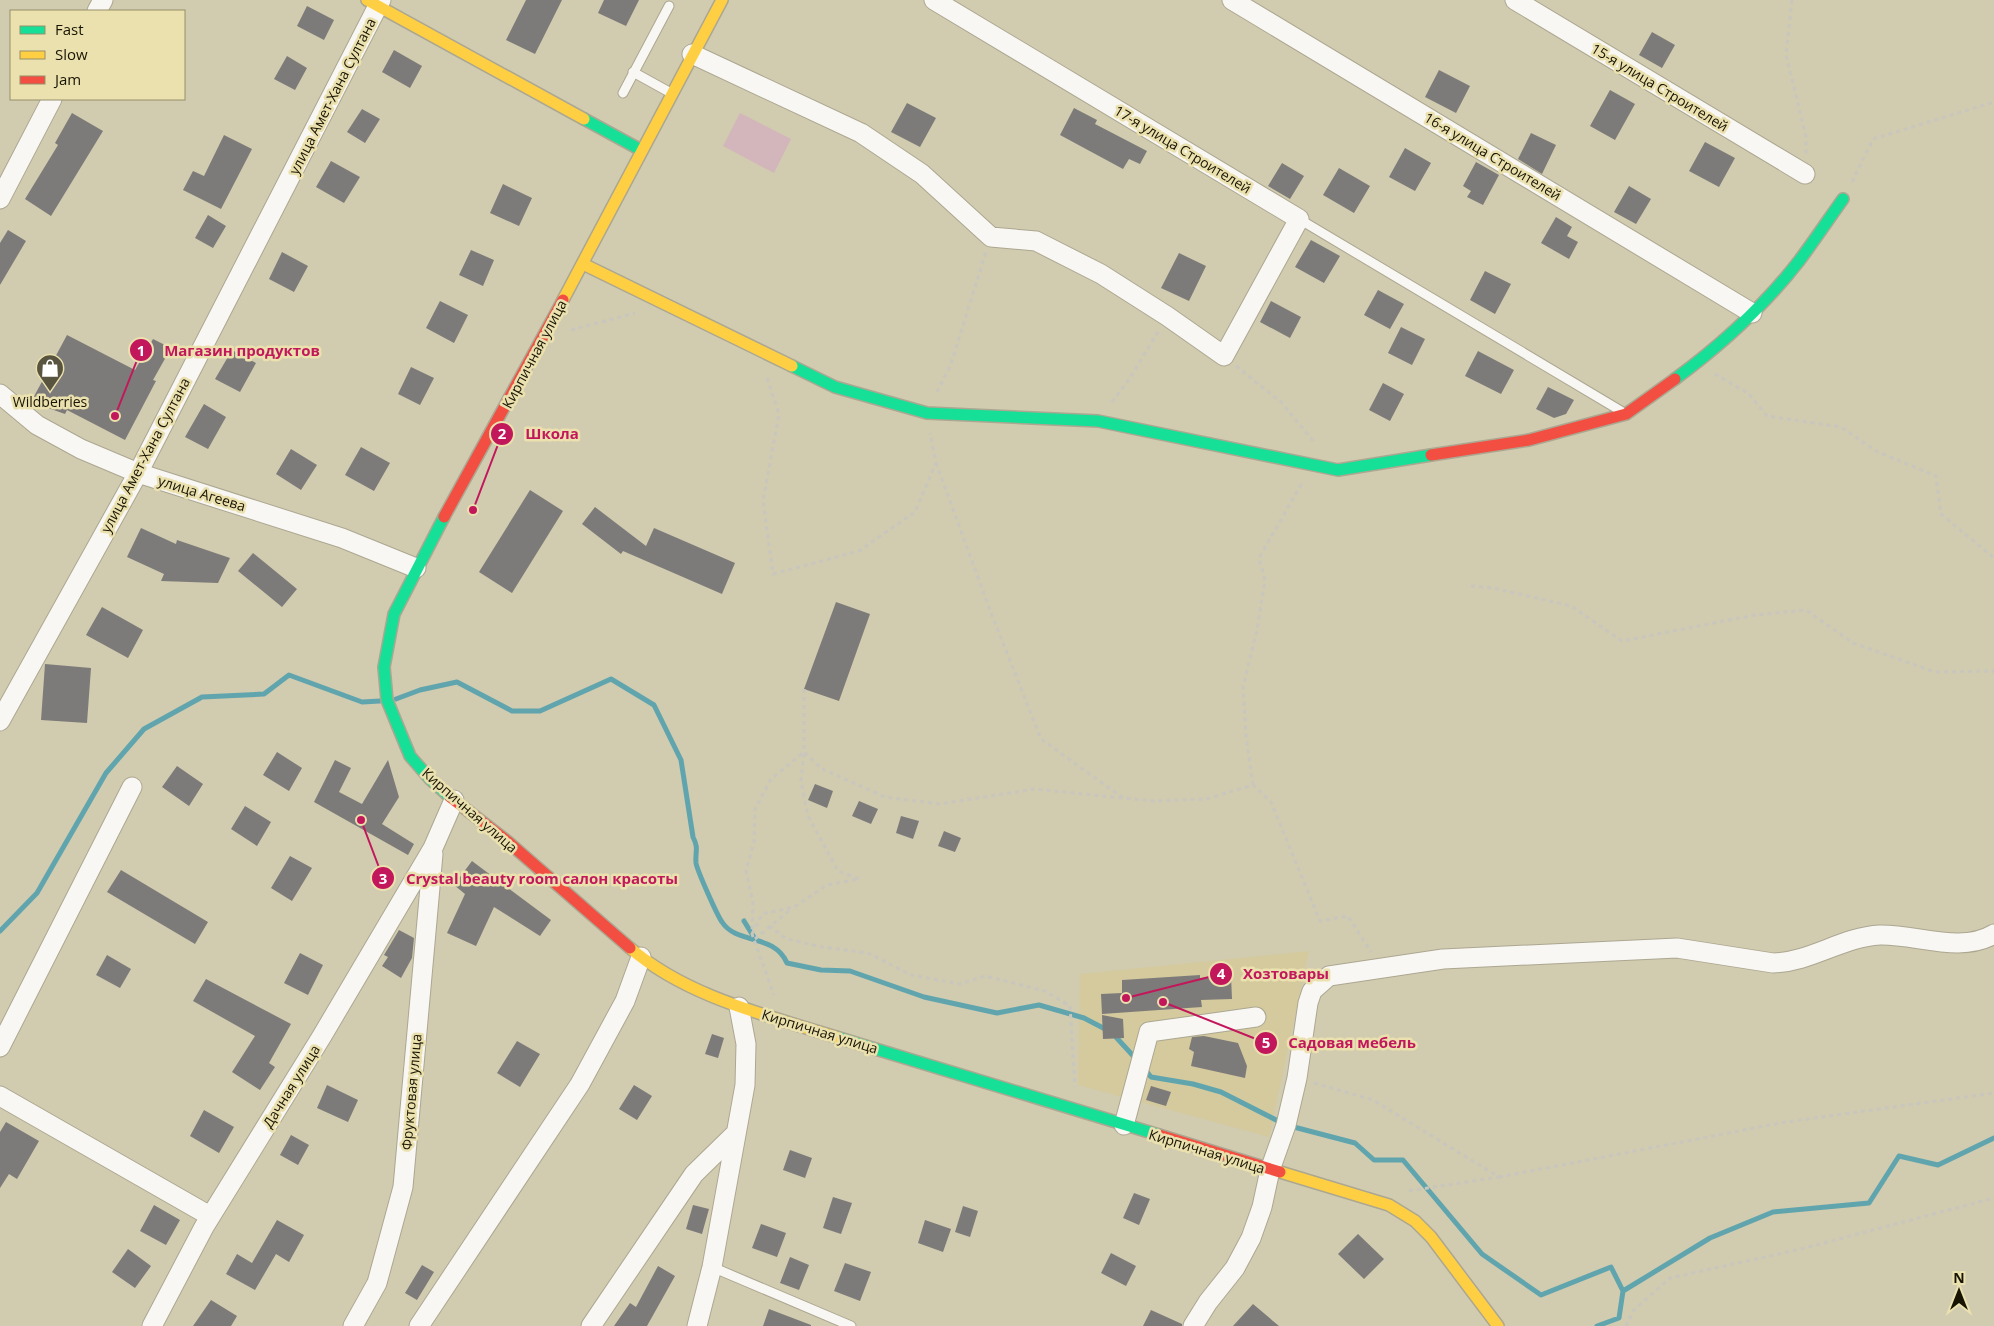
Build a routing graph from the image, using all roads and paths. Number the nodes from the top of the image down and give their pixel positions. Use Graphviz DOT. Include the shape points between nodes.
graph roads {
  1 [pos="722,0"];
  2 [pos="934,0"];
  3 [pos="1232,0"];
  4 [pos="1515,0"];
  5 [pos="1792,0"];
  6 [pos="375,2"];
  7 [pos="670,6"];
  8 [pos="692,54"];
  9 [pos="634,72"];
  10 [pos="623,93"];
  11 [pos="671,93"];
  12 [pos="51,100"];
  13 [pos="1994,102"];
  14 [pos="641,150"];
  15 [pos="1806,174"];
  16 [pos="0,199"];
  17 [pos="1843,199"];
  18 [pos="1298,219"];
  19 [pos="583,264"];
  20 [pos="638,312"];
  21 [pos="1752,313"];
  22 [pos="1167,316"];
  23 [pos="543,337"];
  24 [pos="1224,356"];
  25 [pos="1702,359"];
  26 [pos="767,377"];
  27 [pos="0,394"];
  28 [pos="1626,414"];
  29 [pos="1098,421"];
  30 [pos="1319,447"];
  31 [pos="936,463"];
  32 [pos="1310,464"];
  33 [pos="138,473"];
  34 [pos="1994,558"];
  35 [pos="824,559"];
  36 [pos="416,568"];
  37 [pos="1471,586"];
  38 [pos="1994,671"];
  39 [pos="804,689"];
  40 [pos="0,720"];
  41 [pos="804,752"];
  42 [pos="1253,785"];
  43 [pos="132,787"];
  44 [pos="1123,798"];
  45 [pos="454,800"];
  46 [pos="433,848"];
  47 [pos="794,907"];
  48 [pos="769,926"];
  49 [pos="752,934"];
  50 [pos="1994,934"];
  51 [pos="756,940"];
  52 [pos="641,957"];
  53 [pos="1380,967"];
  54 [pos="739,1007"];
  55 [pos="773,1016"];
  56 [pos="1256,1016"];
  57 [pos="0,1047"];
  58 [pos="1297,1078"];
  59 [pos="1994,1093"];
  60 [pos="0,1096"];
  61 [pos="1076,1110"];
  62 [pos="1124,1125"];
  63 [pos="734,1134"];
  64 [pos="1270,1170"];
  65 [pos="1499,1177"];
  66 [pos="1400,1192"];
  67 [pos="1994,1198"];
  68 [pos="210,1216"];
  69 [pos="712,1267"];
  70 [pos="152,1326"];
  71 [pos="353,1326"];
  72 [pos="420,1326"];
  73 [pos="592,1326"];
  74 [pos="697,1326"];
  75 [pos="851,1326"];
  76 [pos="1192,1326"];
  77 [pos="1498,1326"];
  78 [pos="1626,1326"];
  1 -- 8 [label="main road, Кирпичная улица"];
  2 -- 18 [label="street, 17-я улица Строителей"];
  3 -- 21 [label="street, 16-я улица Строителей"];
  4 -- 15 [label="street, 15-я улица Строителей"];
  5 -- 15 [label="path" via="1786,55 1806,137"];
  6 -- 14 [label="main road"];
  6 -- 33 [label="street, улица Амет-Хана Султана"];
  7 -- 9 [label="lane"];
  8 -- 11 [label="main road, Кирпичная улица"];
  8 -- 22 [label="street" via="861,133 922,174 991,237 1036,242 1101,274"];
  9 -- 10 [label="lane"];
  9 -- 11 [label="lane"];
  11 -- 14 [label="main road, Кирпичная улица"];
  12 -- 16 [label="street"];
  13 -- 17 [label="path" via="1873,139"];
  14 -- 19 [label="main road, Кирпичная улица"];
  17 -- 21 [label="main road" via="1798,262"];
  18 -- 24 [label="street"];
  18 -- 28 [label="lane"];
  19 -- 23 [label="main road, Кирпичная улица"];
  19 -- 29 [label="main road" via="835,387 927,413"];
  20 -- 23 [label="path"];
  21 -- 25 [label="main road"];
  22 -- 24 [label="street"];
  22 -- 29 [label="path" via="1130,378"];
  23 -- 36 [label="main road, Кирпичная улица"];
  24 -- 30 [label="path" via="1280,402"];
  25 -- 28 [label="main road"];
  25 -- 34 [label="path" via="1717,377 1749,394 1767,416 1841,427 1876,451 1936,476 1942,514"];
  26 -- 35 [label="path" via="779,414 763,501 773,574"];
  27 -- 33 [label="street, улица Агеева" via="37,425 81,449"];
  28 -- 32 [label="main road" via="1529,440 1443,454 1338,470"];
  29 -- 32 [label="main road"];
  31 -- 44 [label="path" via="1041,739"];
  32 -- 42 [label="path" via="1260,558 1265,580 1243,687"];
  33 -- 36 [label="street, улица Агеева" via="342,538"];
  33 -- 40 [label="street, улица Амет-Хана Султана"];
  36 -- 45 [label="main road, Кирпичная улица" via="394,614 386,648 387,700 410,756"];
  37 -- 38 [label="path" via="1494,588 1571,606 1622,641 1755,615 1806,610 1853,643 1935,672"];
  39 -- 41 [label="path"];
  41 -- 44 [label="path" via="822,769 885,797 939,804 1035,789"];
  41 -- 47 [label="path" via="801,781 808,816 838,871 859,879 827,885"];
  41 -- 49 [label="path" via="771,779 756,809 754,842 746,871 753,903"];
  42 -- 44 [label="path" via="1206,799 1153,801"];
  42 -- 53 [label="path" via="1271,802 1320,920 1348,916"];
  43 -- 57 [label="street"];
  45 -- 46 [label="street"];
  45 -- 52 [label="main road, Кирпичная улица"];
  46 -- 68 [label="street, Дачная улица" via="322,1036"];
  46 -- 71 [label="street, Фруктовая улица" via="403,1187 377,1283"];
  47 -- 48 [label="path"];
  47 -- 49 [label="path" via="762,914"];
  48 -- 51 [label="path"];
  48 -- 61 [label="path" via="787,939 868,953 911,975 960,984 985,976 1046,991 1070,1006"];
  49 -- 51 [label="path"];
  50 -- 53 [label="street" via="1959,943 1880,935 1859,938 1805,959 1773,963 1678,948 1444,959"];
  51 -- 55 [label="path" via="775,998"];
  52 -- 54 [label="main road, Кирпичная улица" via="692,987"];
  52 -- 72 [label="street" via="625,1001 580,1084"];
  53 -- 58 [label="street" via="1329,976 1312,991"];
  54 -- 55 [label="main road, Кирпичная улица"];
  54 -- 63 [label="street" via="746,1044 745,1086 740,1120"];
  55 -- 61 [label="main road, Кирпичная улица"];
  56 -- 62 [label="street" via="1149,1032"];
  58 -- 64 [label="street" via="1286,1125"];
  58 -- 65 [label="path" via="1373,1100"];
  59 -- 65 [label="path" via="1786,1122"];
  60 -- 68 [label="street"];
  61 -- 62 [label="main road, Кирпичная улица"];
  62 -- 64 [label="main road, Кирпичная улица"];
  63 -- 69 [label="street"];
  63 -- 73 [label="street" via="694,1174"];
  64 -- 76 [label="street" via="1262,1207 1236,1268"];
  64 -- 77 [label="main road, Кирпичная улица" via="1363,1195 1390,1205 1415,1221 1432,1237"];
  65 -- 66 [label="path"];
  67 -- 78 [label="path" via="1801,1249 1670,1278 1633,1311"];
  68 -- 70 [label="street, Дачная улица"];
  69 -- 74 [label="street"];
  69 -- 75 [label="lane"];
}
